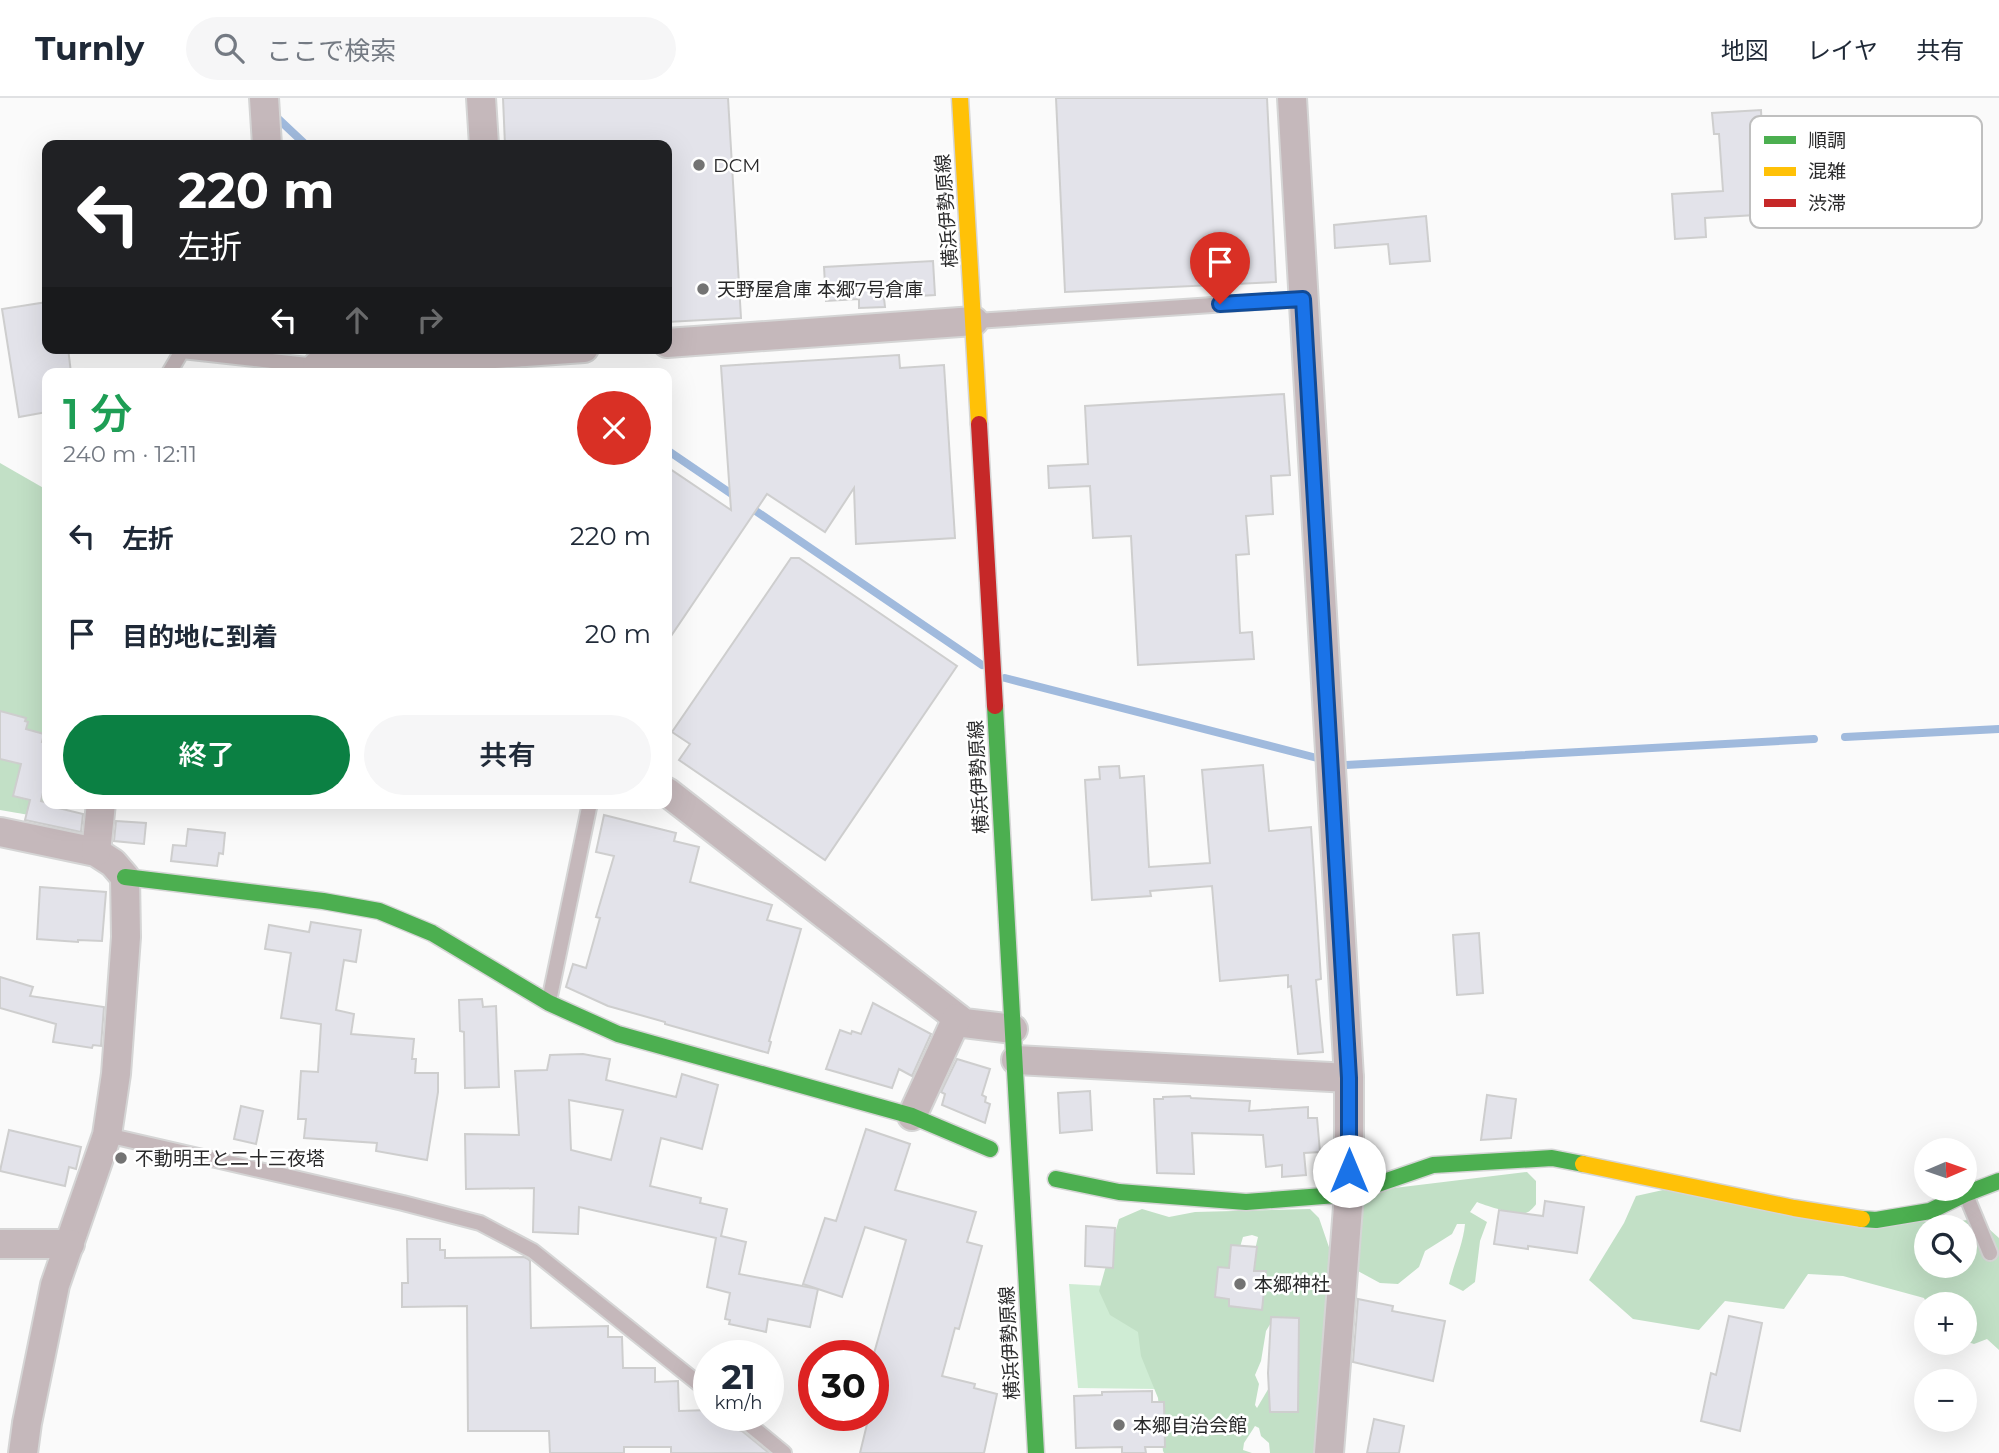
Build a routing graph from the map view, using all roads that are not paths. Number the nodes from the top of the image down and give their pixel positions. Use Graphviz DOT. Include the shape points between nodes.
graph roads {
  1 [pos="481,98"];
  2 [pos="960,98"];
  3 [pos="1292,98"];
  4 [pos="484,140"];
  5 [pos="1303,299"];
  6 [pos="974,321"];
  7 [pos="672,342"];
  8 [pos="260,354"];
  9 [pos="531,354"];
  10 [pos="496,358"];
  11 [pos="314,362"];
  12 [pos="672,796"];
  13 [pos="100,809"];
  14 [pos="589,809"];
  15 [pos="0,831"];
  16 [pos="96,852"];
  17 [pos="125,877"];
  18 [pos="549,1003"];
  19 [pos="957,1018"];
  20 [pos="1013,1029"];
  21 [pos="1016,1060"];
  22 [pos="1349,1078"];
  23 [pos="912,1116"];
  24 [pos="107,1135"];
  25 [pos="990,1149"];
  26 [pos="1056,1179"];
  27 [pos="1999,1181"];
  28 [pos="1978,1189"];
  29 [pos="1349,1194"];
  30 [pos="1951,1201"];
  31 [pos="1968,1201"];
  32 [pos="0,1244"];
  33 [pos="70,1244"];
  34 [pos="1990,1253"];
  35 [pos="693,1379"];
  36 [pos="757,1431"];
  37 [pos="23,1453"];
  38 [pos="784,1453"];
  39 [pos="1036,1453"];
  40 [pos="1329,1453"];
  1 -- 4 [label="street"];
  2 -- 6 [label="street, 横浜伊勢原線"];
  3 -- 5 [label="street"];
  5 -- 6 [label="lane"];
  5 -- 22 [label="street"];
  6 -- 7 [label="street"];
  6 -- 20 [label="street, 横浜伊勢原線"];
  8 -- 11 [label="lane"];
  9 -- 10 [label="street"];
  10 -- 11 [label="street"];
  12 -- 19 [label="street"];
  13 -- 16 [label="street"];
  14 -- 18 [label="lane"];
  15 -- 16 [label="street"];
  16 -- 17 [label="street"];
  17 -- 18 [label="street" via="379,911 432,933"];
  17 -- 24 [label="street" via="126,937"];
  18 -- 23 [label="street" via="618,1034"];
  19 -- 20 [label="street" via="964,1023"];
  19 -- 23 [label="street"];
  20 -- 21 [label="street, 横浜伊勢原線"];
  21 -- 22 [label="street"];
  21 -- 39 [label="street, 横浜伊勢原線"];
  22 -- 29 [label="street"];
  23 -- 25 [label="street"];
  24 -- 33 [label="street"];
  24 -- 35 [label="lane" via="480,1223 533,1251"];
  26 -- 29 [label="street" via="1119,1192 1246,1202"];
  27 -- 28 [label="street"];
  29 -- 30 [label="street" via="1433,1165 1552,1158 1855,1219 1930,1212"];
  29 -- 40 [label="street"];
  31 -- 34 [label="lane"];
  32 -- 33 [label="street"];
  33 -- 37 [label="street" via="55,1286"];
  36 -- 38 [label="lane"];
}
